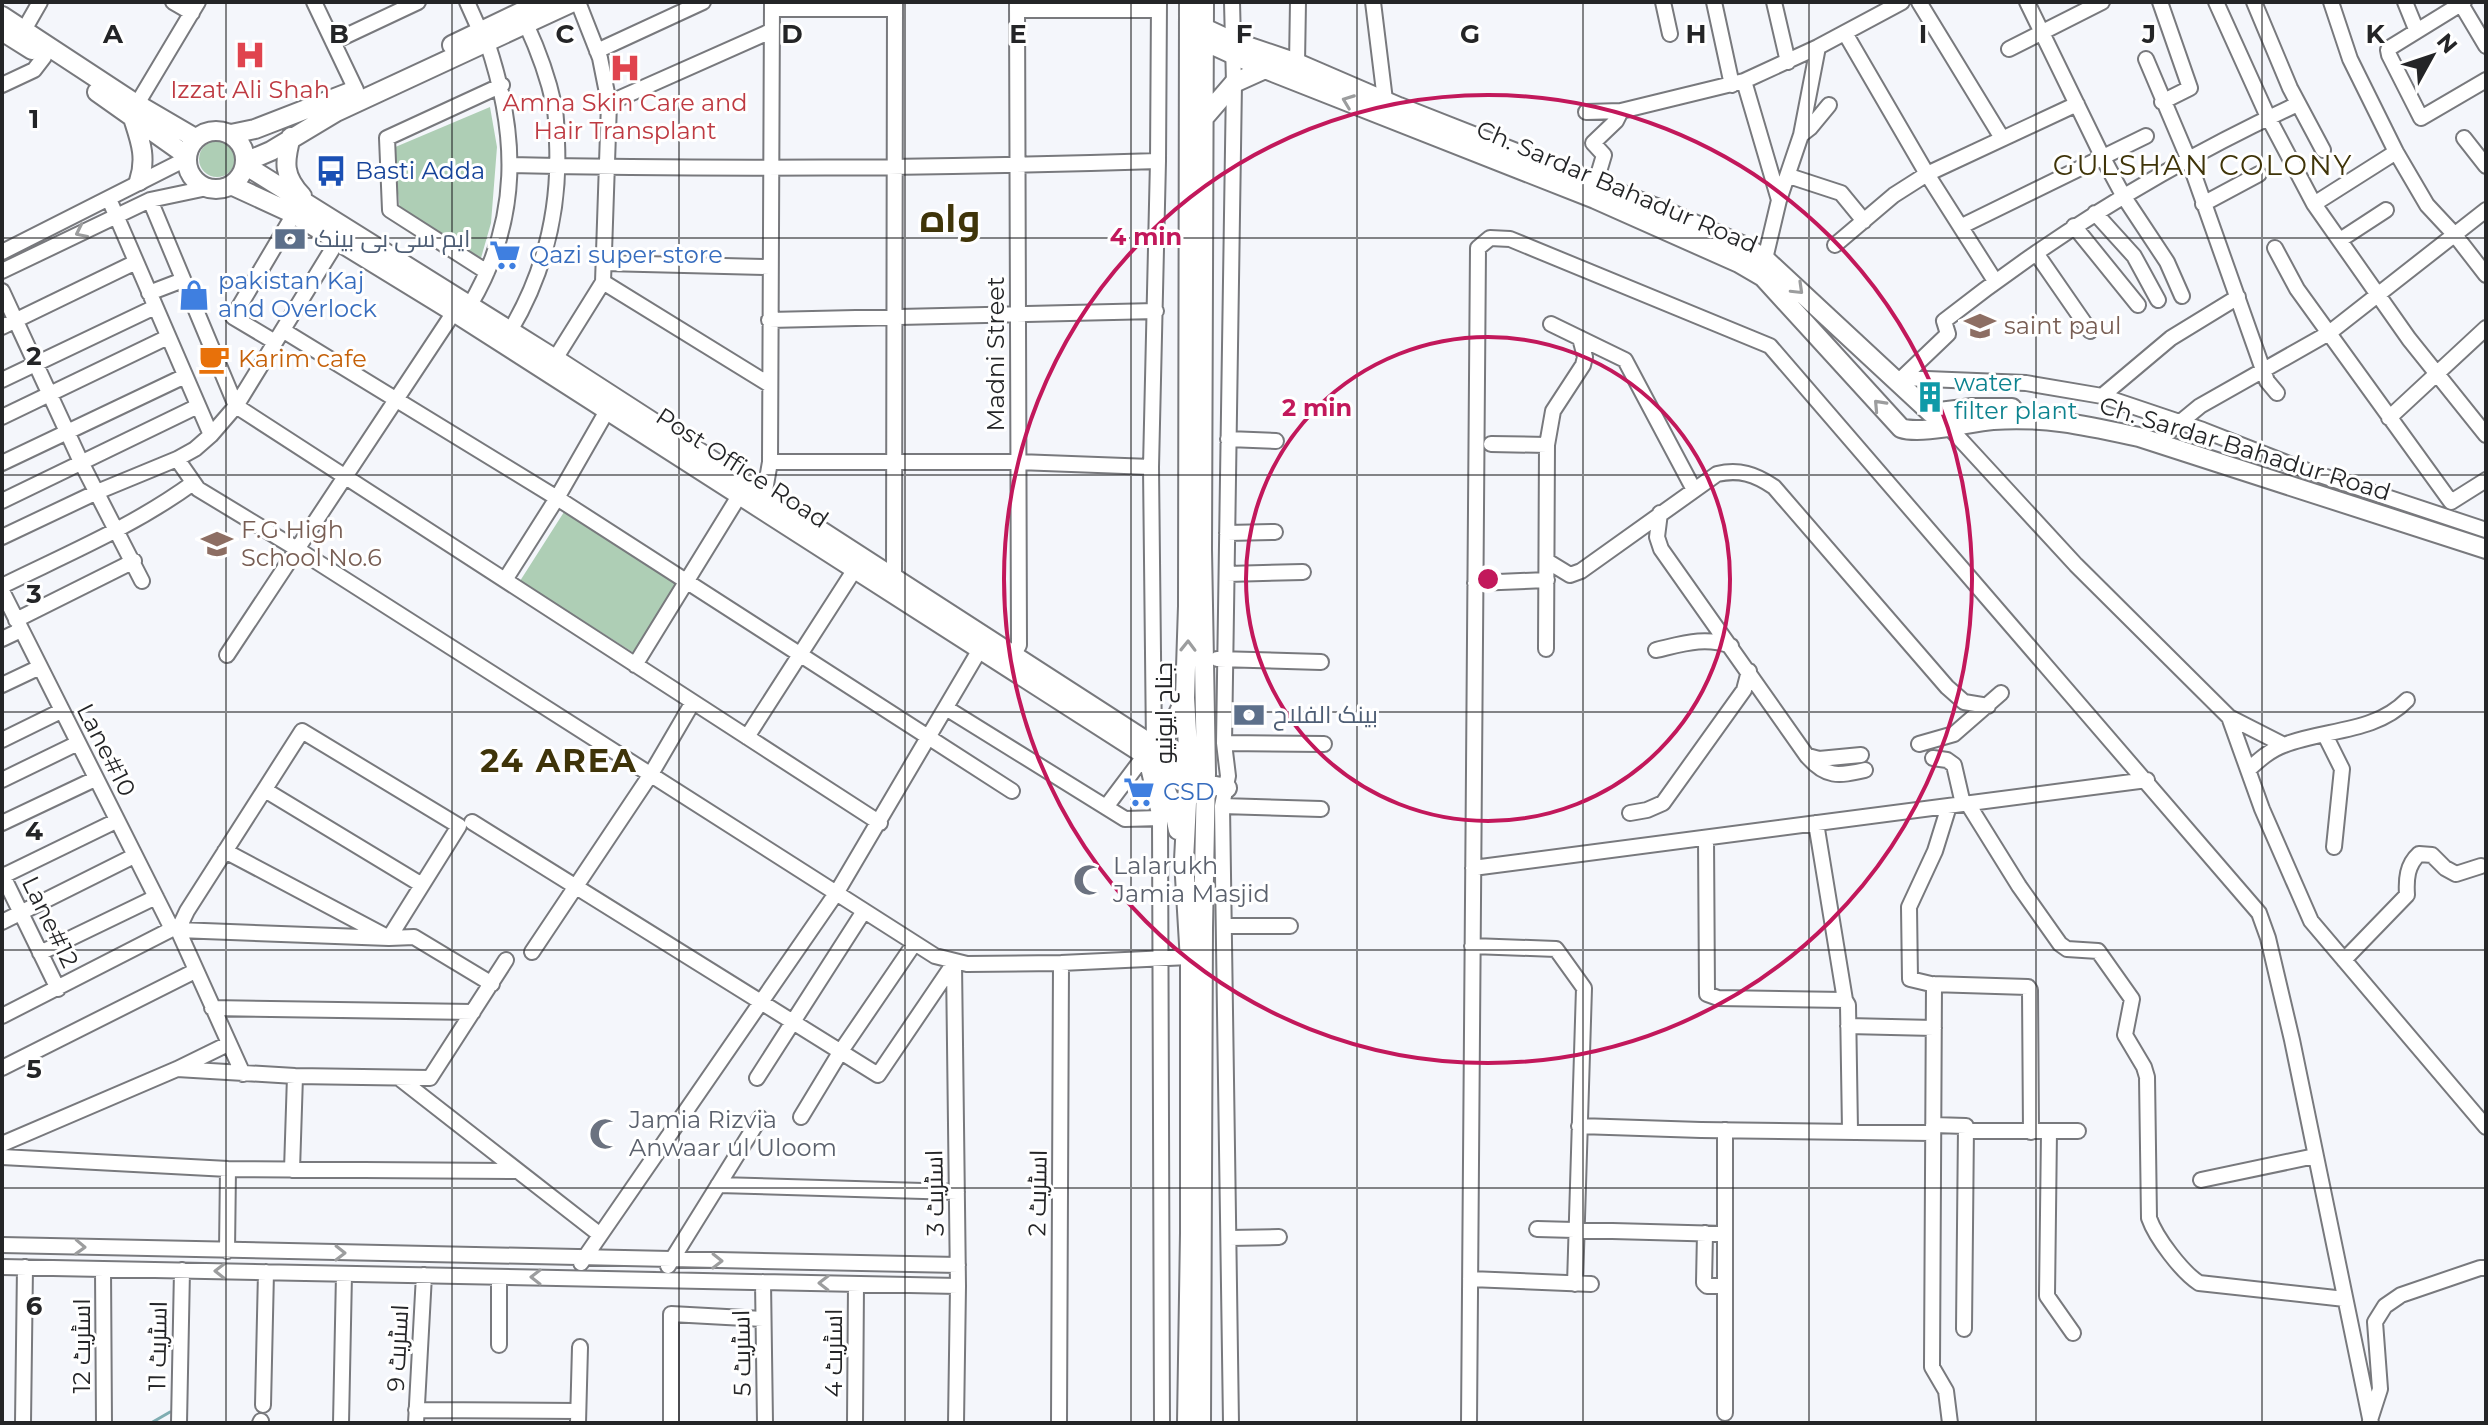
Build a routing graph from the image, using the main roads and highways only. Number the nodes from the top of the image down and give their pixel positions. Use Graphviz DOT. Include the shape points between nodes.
graph roads {
  1 [pos="542,2"];
  2 [pos="576,2"];
  3 [pos="1189,2"];
  4 [pos="1204,2"];
  5 [pos="2,16"];
  6 [pos="2,31"];
  7 [pos="1197,34"];
  8 [pos="483,36"];
  9 [pos="1233,49"];
  10 [pos="1265,69"];
  11 [pos="1392,108"];
  12 [pos="135,111"];
  13 [pos="321,112"];
  14 [pos="1202,120"];
  15 [pos="231,134"];
  16 [pos="291,137"];
  17 [pos="189,151"];
  18 [pos="245,164"];
  19 [pos="139,181"];
  20 [pos="231,185"];
  21 [pos="303,210"];
  22 [pos="462,308"];
  23 [pos="603,401"];
  24 [pos="1931,413"];
  25 [pos="1947,425"];
  26 [pos="762,503"];
  27 [pos="2486,538"];
  28 [pos="2486,549"];
  29 [pos="1010,662"];
  30 [pos="1185,698"];
  31 [pos="1149,751"];
  32 [pos="1197,776"];
  33 [pos="1226,783"];
  34 [pos="1184,860"];
  35 [pos="1187,1423"];
  36 [pos="1201,1423"];
  1 -- 8 [label="main road"];
  2 -- 8 [label="main road"];
  3 -- 7 [label="main road, جناح ایونیو"];
  4 -- 7 [label="main road, جناح ایونیو"];
  5 -- 12 [label="main road"];
  6 -- 12 [label="main road"];
  7 -- 9 [label="main road, Ch. Sardar Bahadur Road"];
  7 -- 14 [label="main road, جناح ایونیو"];
  30 -- 7 [label="main road, جناح ایونیو, one-way"];
  8 -- 13 [label="main road"];
  8 -- 13 [label="main road" via="356,90"];
  9 -- 10 [label="main road, Ch. Sardar Bahadur Road"];
  9 -- 11 [label="main road, Ch. Sardar Bahadur Road" via="1297,63"];
  11 -- 10 [label="main road, Ch. Sardar Bahadur Road, one-way"];
  10 -- 14 [label="main road" via="1234,83"];
  11 -- 24 [label="main road, Ch. Sardar Bahadur Road, one-way" via="1744,246 1900,379"];
  25 -- 11 [label="main road, Ch. Sardar Bahadur Road, one-way" via="1901,428 1763,277 1739,263"];
  12 -- 17 [label="main road"];
  12 -- 19 [label="main road" via="143,148"];
  13 -- 15 [label="main road"];
  13 -- 16 [label="main road"];
  14 -- 32 [label="main road, جناح ایونیو" via="1204,733"];
  15 -- 17 [label="main road" via="201,133"];
  15 -- 18 [label="main road" via="241,144"];
  16 -- 18 [label="main road"];
  16 -- 21 [label="main road" via="285,170"];
  17 -- 20 [label="main road" via="188,171 196,182 207,188"];
  18 -- 20 [label="main road"];
  18 -- 21 [label="main road, Post Office Road"];
  20 -- 21 [label="main road, Post Office Road"];
  21 -- 22 [label="main road, Post Office Road"];
  21 -- 22 [label="main road, Post Office Road" via="338,240"];
  22 -- 23 [label="main road, Post Office Road"];
  22 -- 23 [label="main road, Post Office Road" via="555,359"];
  23 -- 26 [label="main road, Post Office Road"];
  23 -- 26 [label="main road, Post Office Road" via="739,496"];
  24 -- 25 [label="main road"];
  24 -- 27 [label="main road, Ch. Sardar Bahadur Road" via="2053,408 2172,429"];
  25 -- 28 [label="main road, Ch. Sardar Bahadur Road" via="1994,420 2082,423"];
  26 -- 29 [label="main road, Post Office Road" via="894,578"];
  26 -- 29 [label="main road, Post Office Road" via="979,651"];
  29 -- 31 [label="main road, Post Office Road"];
  30 -- 31 [label="main road" via="1171,729"];
  30 -- 32 [label="main road, جناح ایونیو"];
  31 -- 32 [label="main road, Post Office Road"];
  31 -- 34 [label="main road" via="1174,807"];
  32 -- 33 [label="main road, Post Office Road"];
  32 -- 34 [label="main road, جناح ایونیو"];
  32 -- 36 [label="main road, جناح ایونیو" via="1204,824"];
  34 -- 35 [label="main road, جناح ایونیو" via="1189,957"];
}
